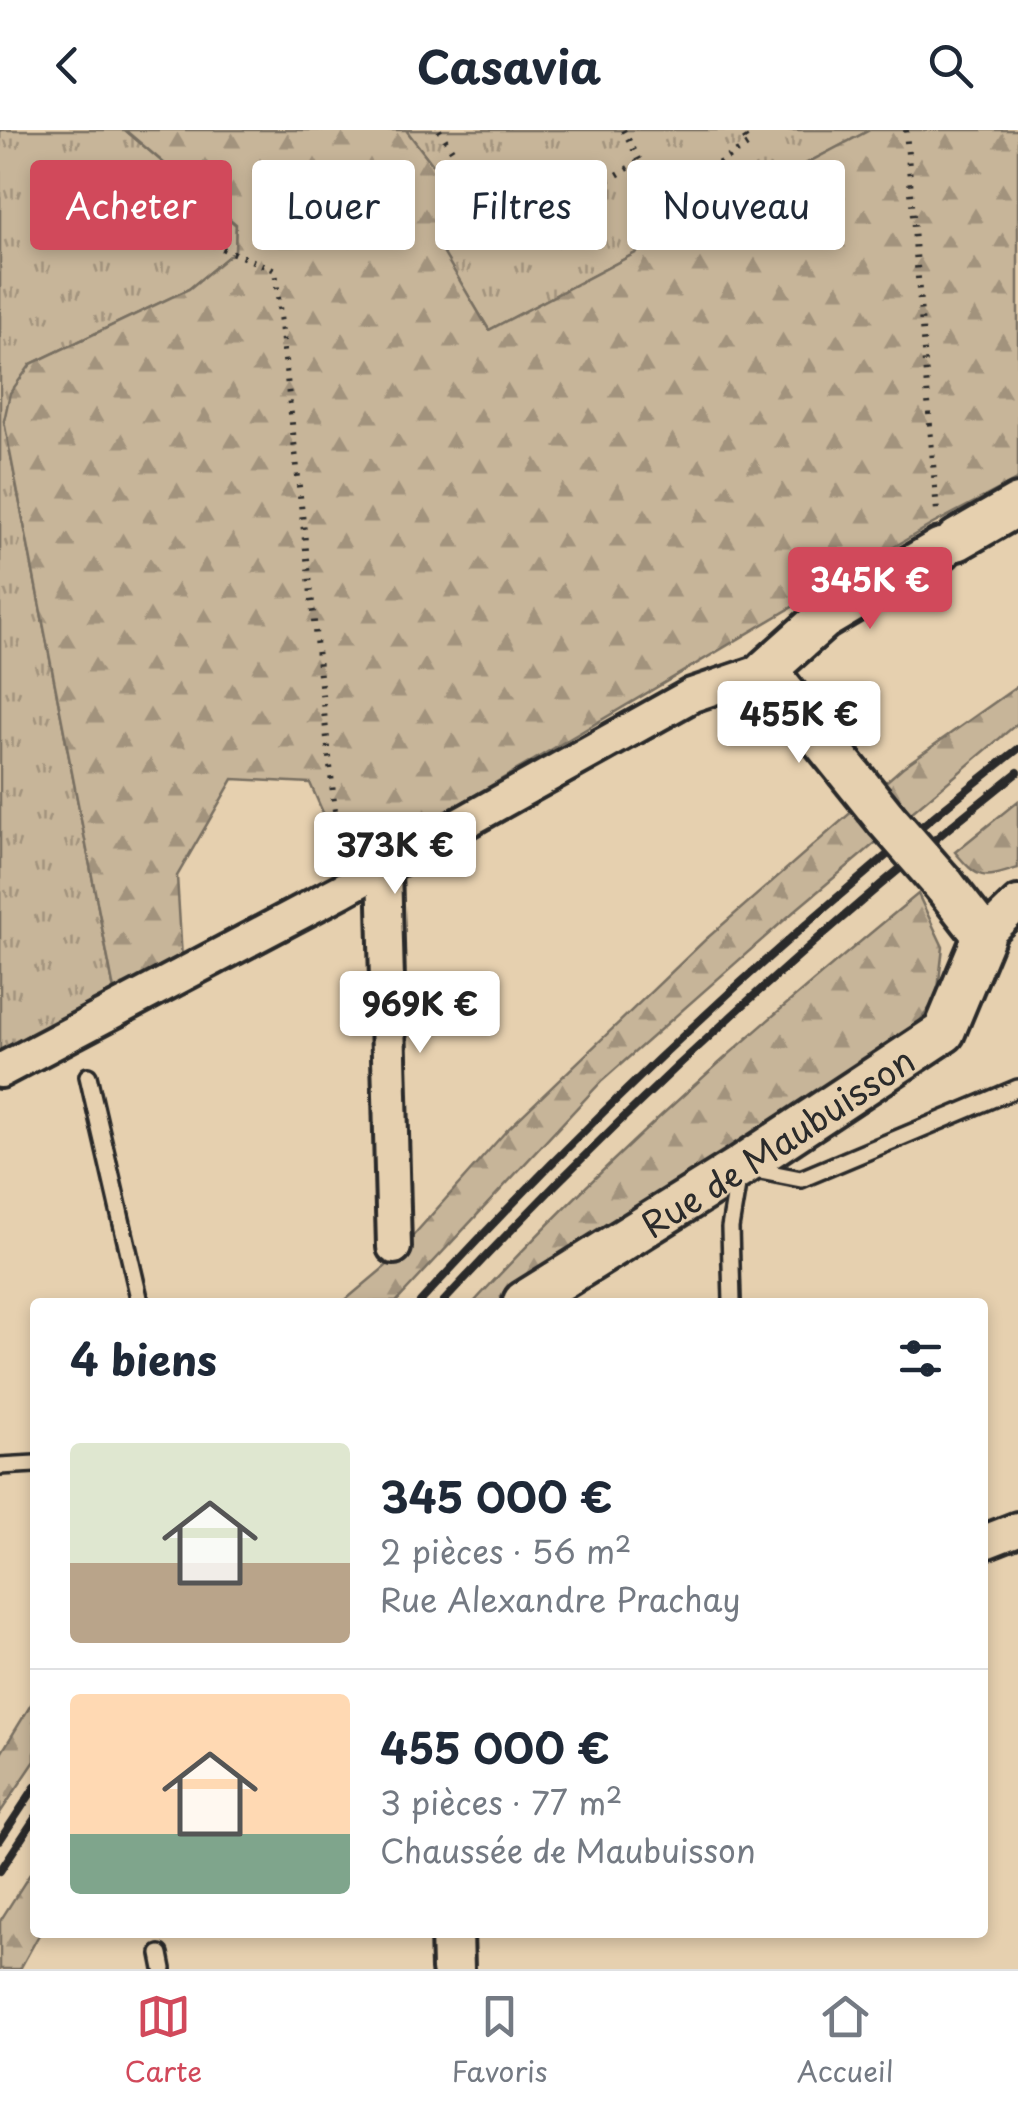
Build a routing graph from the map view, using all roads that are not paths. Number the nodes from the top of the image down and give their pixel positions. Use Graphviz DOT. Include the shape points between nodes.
graph roads {
  1 [pos="1018,505"];
  2 [pos="766,670"];
  3 [pos="384,867"];
  4 [pos="1018,902"];
  5 [pos="984,936"];
  6 [pos="0,1071"];
  7 [pos="88,1076"];
  8 [pos="1018,1088"];
  9 [pos="740,1168"];
  10 [pos="394,1247"];
  11 [pos="139,1298"];
  12 [pos="530,1298"];
  13 [pos="732,1298"];
  14 [pos="30,1464"];
  15 [pos="0,1466"];
  16 [pos="1018,1529"];
  17 [pos="988,1541"];
  18 [pos="452,1938"];
  19 [pos="453,1969"];
  1 -- 2 [label="street" via="945,536 822,619"];
  2 -- 3 [label="street" via="692,696"];
  2 -- 5 [label="street, bridge"];
  3 -- 6 [label="street"];
  3 -- 10 [label="street"];
  4 -- 5 [label="street"];
  5 -- 9 [label="street, Rue de Maubuisson" via="944,1032"];
  7 -- 11 [label="lane"];
  8 -- 9 [label="lane" via="801,1179"];
  9 -- 12 [label="street, Rue de Maubuisson"];
  9 -- 13 [label="lane" via="730,1228"];
  14 -- 15 [label="lane"];
  16 -- 17 [label="street"];
  18 -- 19 [label="street"];
}
